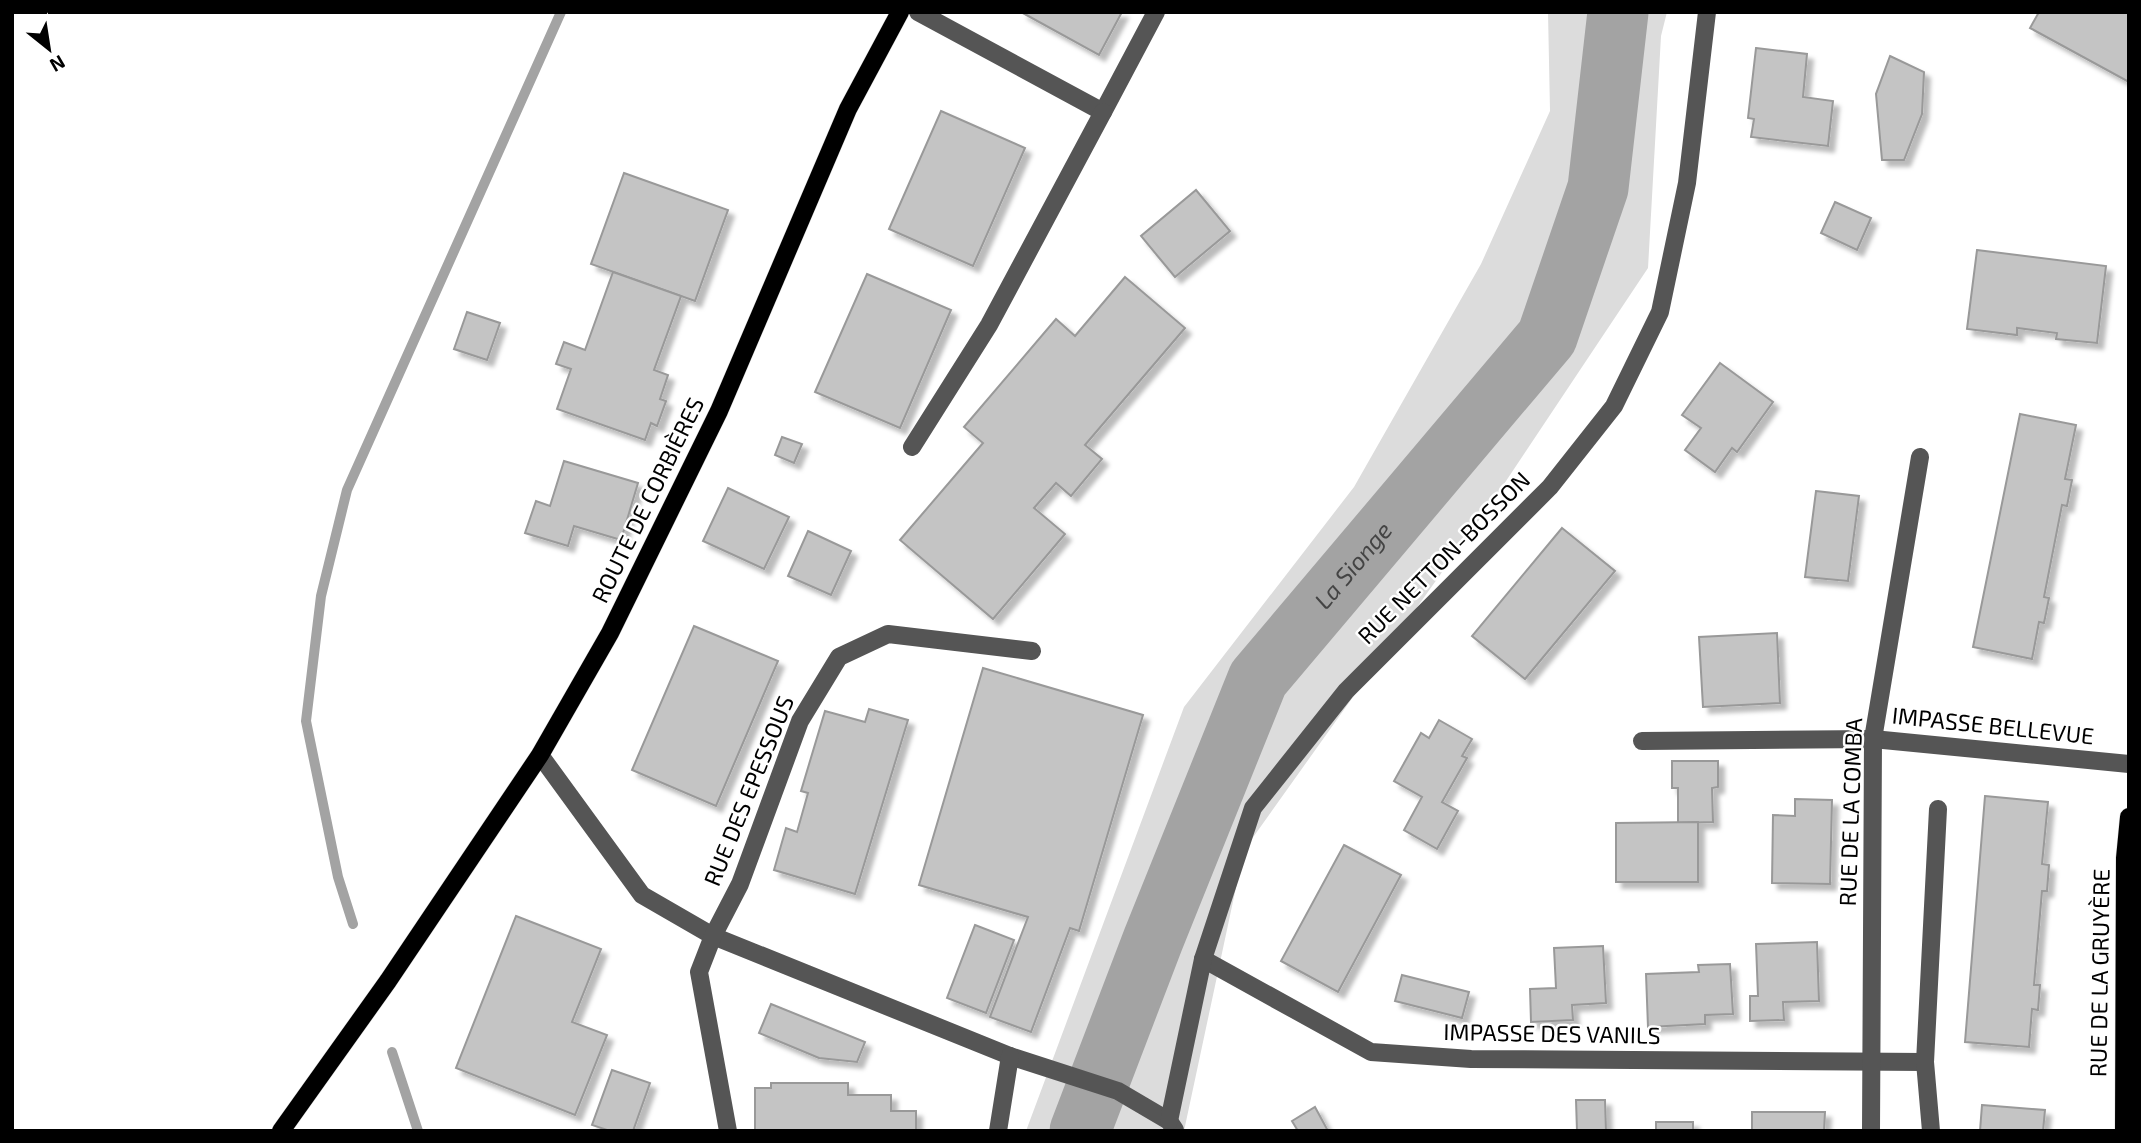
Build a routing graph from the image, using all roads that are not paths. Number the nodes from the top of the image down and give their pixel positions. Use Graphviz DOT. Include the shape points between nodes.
graph roads {
  1 [pos="887,12"];
  2 [pos="900,12"];
  3 [pos="918,12"];
  4 [pos="1156,12"];
  5 [pos="1707,12"];
  6 [pos="890,31"];
  7 [pos="1103,112"];
  8 [pos="912,447"];
  9 [pos="1920,457"];
  10 [pos="1032,651"];
  11 [pos="1874,738"];
  12 [pos="1642,741"];
  13 [pos="540,755"];
  14 [pos="2129,765"];
  15 [pos="1938,809"];
  16 [pos="2129,817"];
  17 [pos="713,936"];
  18 [pos="1203,958"];
  19 [pos="1010,1056"];
  20 [pos="2126,1057"];
  21 [pos="1925,1062"];
  22 [pos="1871,1063"];
  23 [pos="1172,1126"];
  24 [pos="281,1131"];
  25 [pos="728,1131"];
  26 [pos="998,1131"];
  27 [pos="1871,1131"];
  28 [pos="1931,1131"];
  29 [pos="2124,1131"];
  1 -- 6 [label="street"];
  2 -- 6 [label="main road, ROUTE DE CORBIÈRES"];
  3 -- 7 [label="street"];
  4 -- 7 [label="street"];
  5 -- 18 [label="street, RUE NETTON-BOSSON" via="1687,183 1661,312 1614,406 1550,487 1346,691 1253,807"];
  6 -- 13 [label="main road, ROUTE DE CORBIÈRES" via="848,109 713,423 610,633"];
  7 -- 8 [label="street" via="989,325"];
  9 -- 11 [label="street, RUE DE LA COMBA"];
  10 -- 17 [label="street, RUE DES EPESSOUS" via="888,634 839,657 800,721 740,884"];
  11 -- 12 [label="street, IMPASSE BELLEVUE"];
  11 -- 14 [label="street, IMPASSE BELLEVUE"];
  11 -- 22 [label="street, RUE DE LA COMBA"];
  13 -- 17 [label="street" via="642,895"];
  13 -- 24 [label="main road, ROUTE DE CORBIÈRES"];
  15 -- 21 [label="street"];
  16 -- 20 [label="main road, RUE DE LA GRUYÈRE"];
  17 -- 19 [label="street"];
  17 -- 25 [label="street, RUE DES EPESSOUS" via="699,972"];
  18 -- 22 [label="street, IMPASSE DES VANILS" via="1371,1052 1471,1059"];
  18 -- 23 [label="street, RUE NETTON-BOSSON"];
  19 -- 23 [label="street" via="1118,1091"];
  19 -- 26 [label="street"];
  20 -- 29 [label="main road, RUE DE LA GRUYÈRE"];
  21 -- 22 [label="street, IMPASSE DES VANILS"];
  21 -- 28 [label="street"];
  22 -- 27 [label="street, RUE DE LA COMBA"];
}
